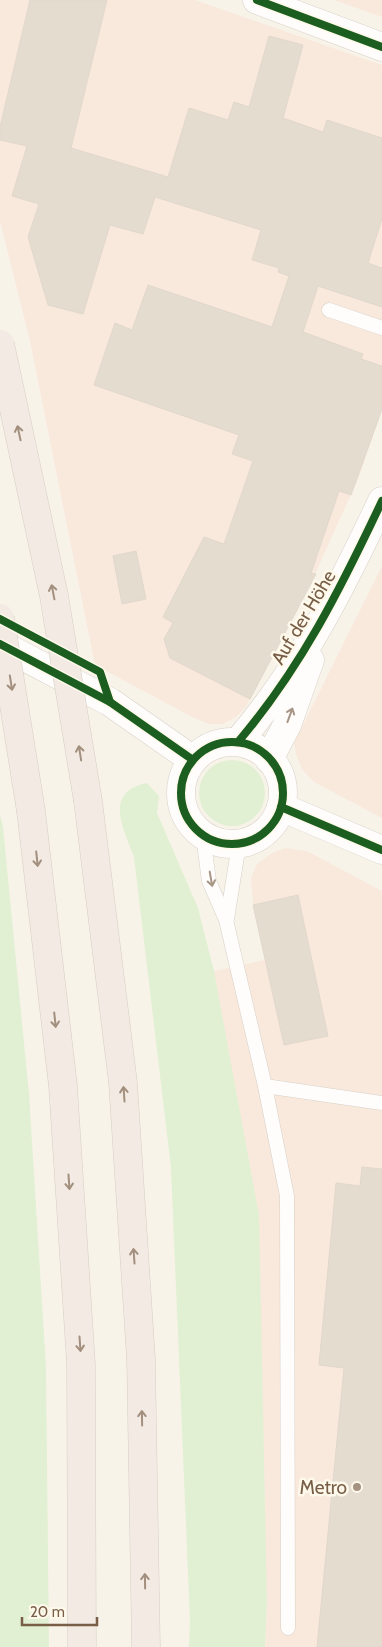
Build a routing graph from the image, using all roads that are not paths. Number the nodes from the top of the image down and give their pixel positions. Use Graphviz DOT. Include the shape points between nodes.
graph roads {
  1 [pos="257,0"];
  2 [pos="382,47"];
  3 [pos="329,310"];
  4 [pos="382,328"];
  5 [pos="0,344"];
  6 [pos="382,500"];
  7 [pos="0,618"];
  8 [pos="324,619"];
  9 [pos="0,644"];
  10 [pos="238,742"];
  11 [pos="270,759"];
  12 [pos="193,760"];
  13 [pos="281,808"];
  14 [pos="204,836"];
  15 [pos="239,844"];
  16 [pos="382,850"];
  17 [pos="226,920"];
  18 [pos="265,1086"];
  19 [pos="382,1103"];
  20 [pos="288,1628"];
  21 [pos="82,1647"];
  22 [pos="146,1647"];
  1 -- 2 [label="street"];
  3 -- 4 [label="lane"];
  22 -- 5 [label="highway, one-way, bridge" via="141,1358 123,1083 88,801 54,596"];
  6 -- 8 [label="street, Auf der Höhe"];
  7 -- 21 [label="highway, one-way, bridge" via="31,810 62,1086 81,1364"];
  8 -- 10 [label="street, Auf der Höhe" via="263,712"];
  11 -- 8 [label="street, Auf der Höhe, one-way" via="287,724"];
  9 -- 12 [label="street" via="110,702"];
  10 -- 11 [label="street"];
  10 -- 12 [label="street" via="214,746"];
  11 -- 13 [label="street" via="279,773 283,790"];
  12 -- 14 [label="street" via="184,775 183,809 191,824"];
  13 -- 15 [label="street" via="265,832"];
  13 -- 16 [label="street"];
  14 -- 15 [label="street" via="214,841"];
  14 -- 17 [label="lane, one-way" via="209,881"];
  15 -- 17 [label="lane"];
  17 -- 18 [label="lane"];
  18 -- 19 [label="lane"];
  18 -- 20 [label="lane" via="287,1196"];
}
